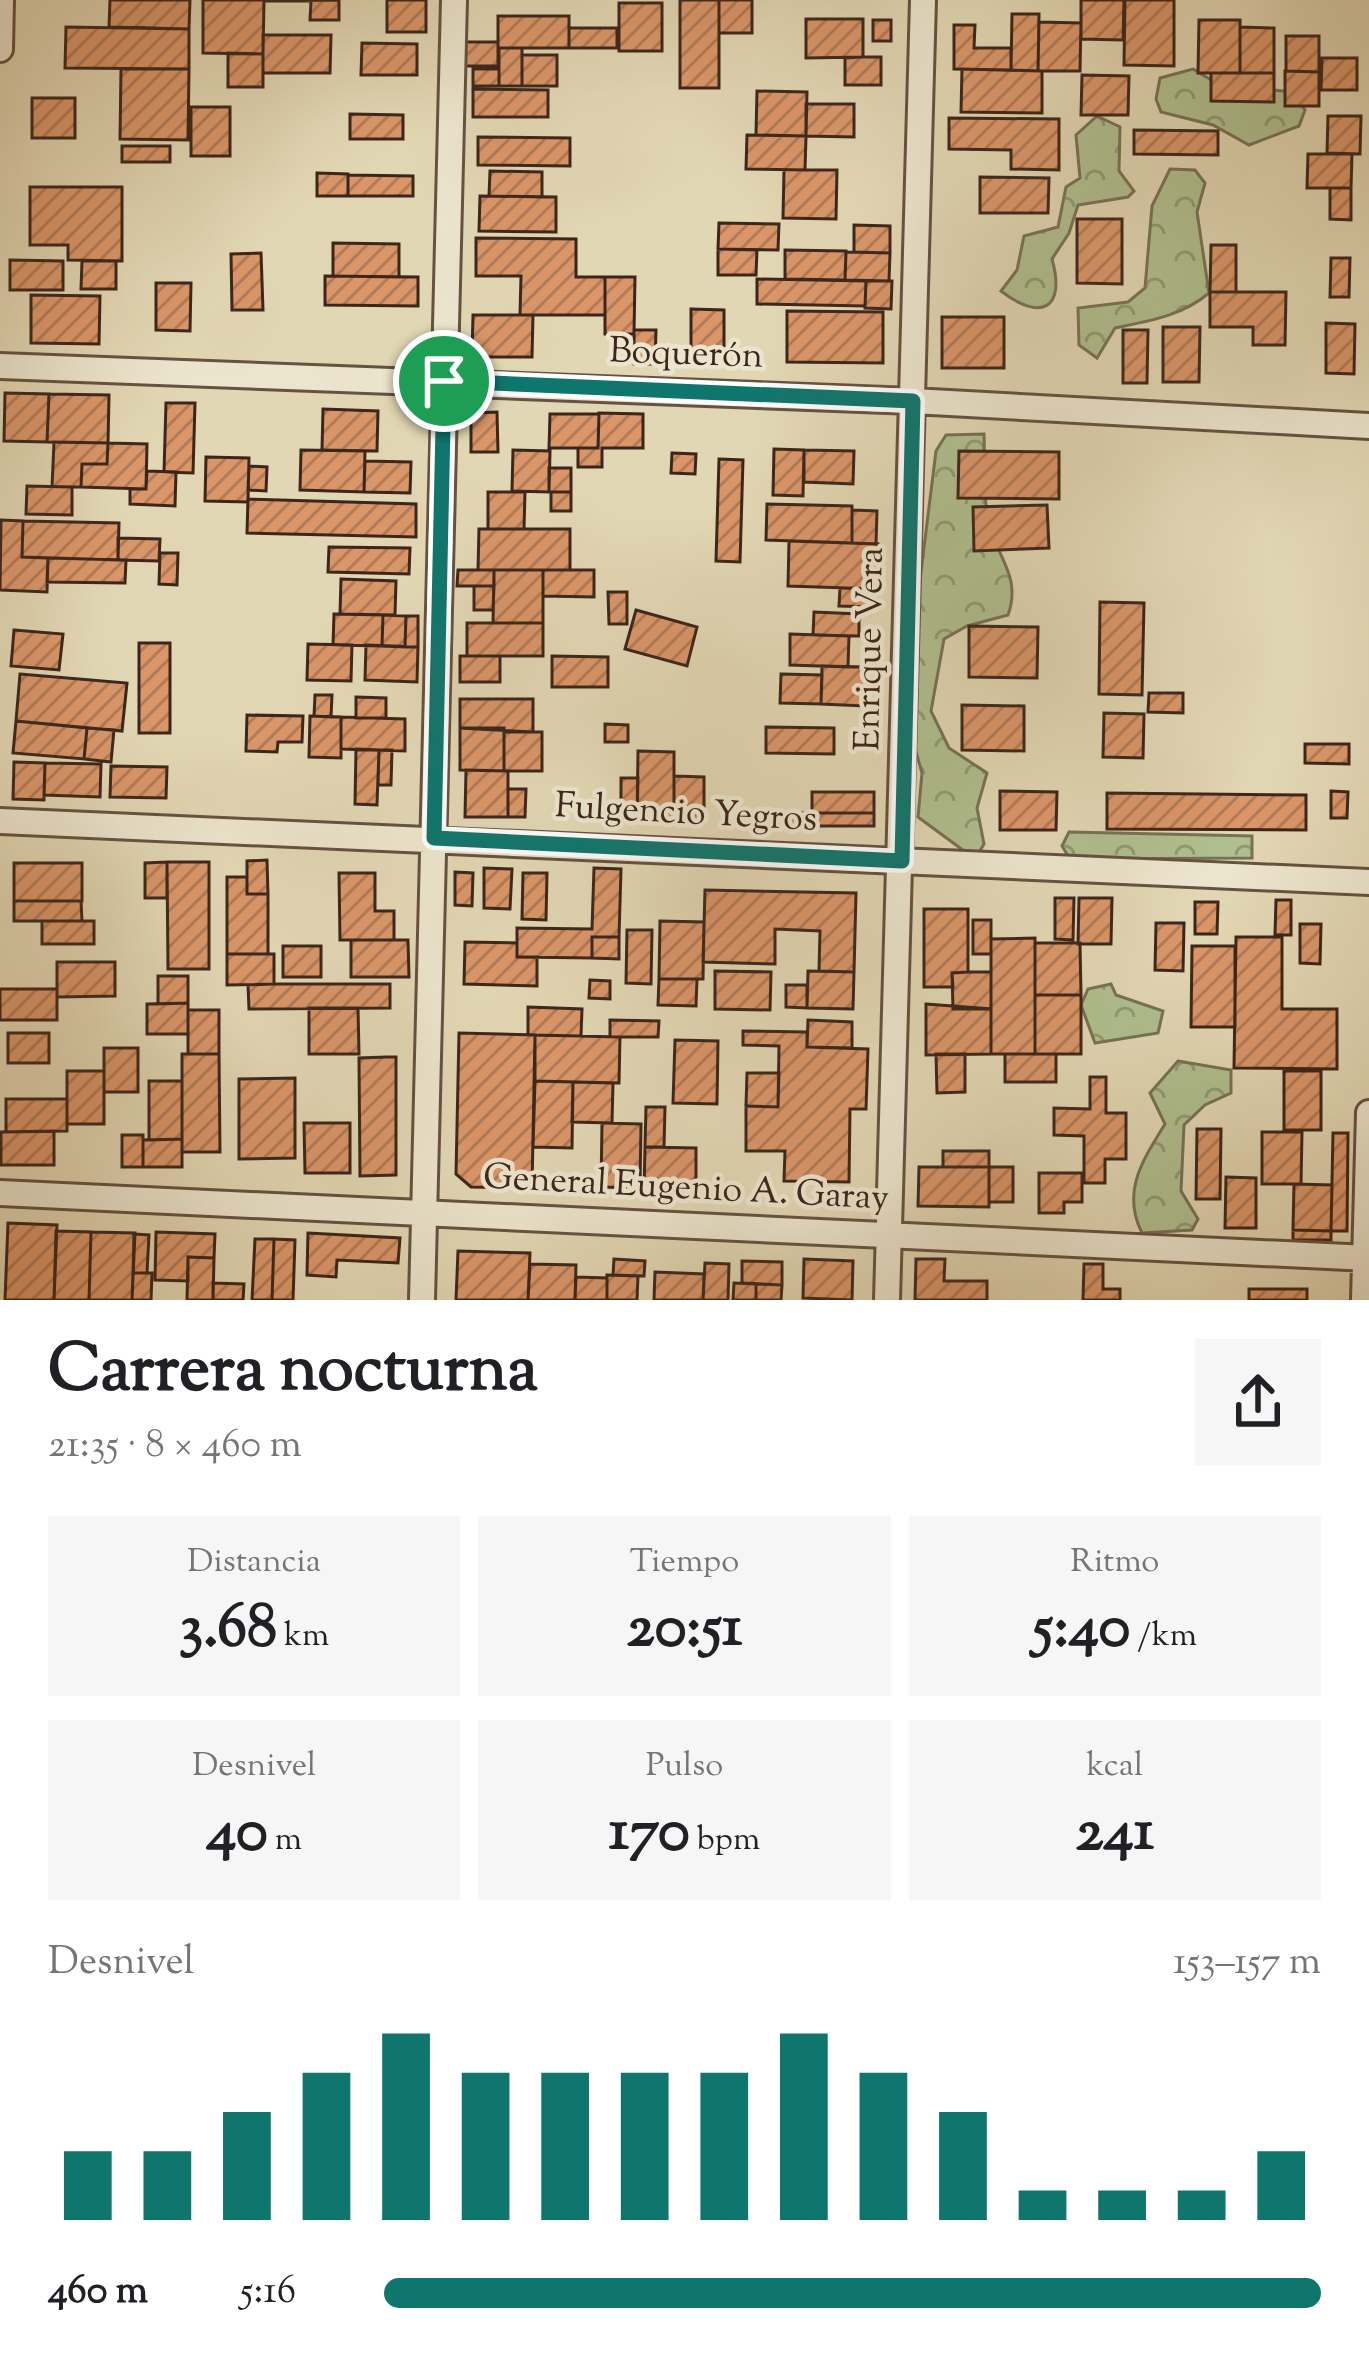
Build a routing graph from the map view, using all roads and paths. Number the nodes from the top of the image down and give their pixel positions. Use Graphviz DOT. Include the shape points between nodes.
graph roads {
  1 [pos="1,0"];
  2 [pos="454,0"];
  3 [pos="923,0"];
  4 [pos="0,50"];
  5 [pos="0,366"];
  6 [pos="444,381"];
  7 [pos="913,401"];
  8 [pos="1369,426"];
  9 [pos="0,821"];
  10 [pos="434,838"];
  11 [pos="902,861"];
  12 [pos="1369,882"];
  13 [pos="1369,1113"];
  14 [pos="0,1193"];
  15 [pos="424,1212"];
  16 [pos="890,1235"];
  17 [pos="1367,1257"];
  18 [pos="422,1300"];
  19 [pos="887,1300"];
  20 [pos="1364,1300"];
  1 -- 4 [label="street"];
  2 -- 6 [label="street"];
  3 -- 7 [label="street, Enrique Vera"];
  5 -- 6 [label="street, Boquerón"];
  6 -- 7 [label="street, Boquerón"];
  6 -- 10 [label="street"];
  7 -- 8 [label="street, Boquerón"];
  7 -- 11 [label="street, Enrique Vera"];
  9 -- 10 [label="street, Fulgencio Yegros"];
  10 -- 11 [label="street, Fulgencio Yegros"];
  10 -- 15 [label="street"];
  11 -- 12 [label="street, Fulgencio Yegros"];
  11 -- 16 [label="street, Enrique Vera"];
  13 -- 17 [label="street"];
  14 -- 15 [label="street, General Eugenio A. Garay"];
  15 -- 16 [label="street, General Eugenio A. Garay"];
  15 -- 18 [label="street"];
  16 -- 17 [label="street, General Eugenio A. Garay"];
  16 -- 19 [label="street, Enrique Vera"];
  17 -- 20 [label="street"];
}
